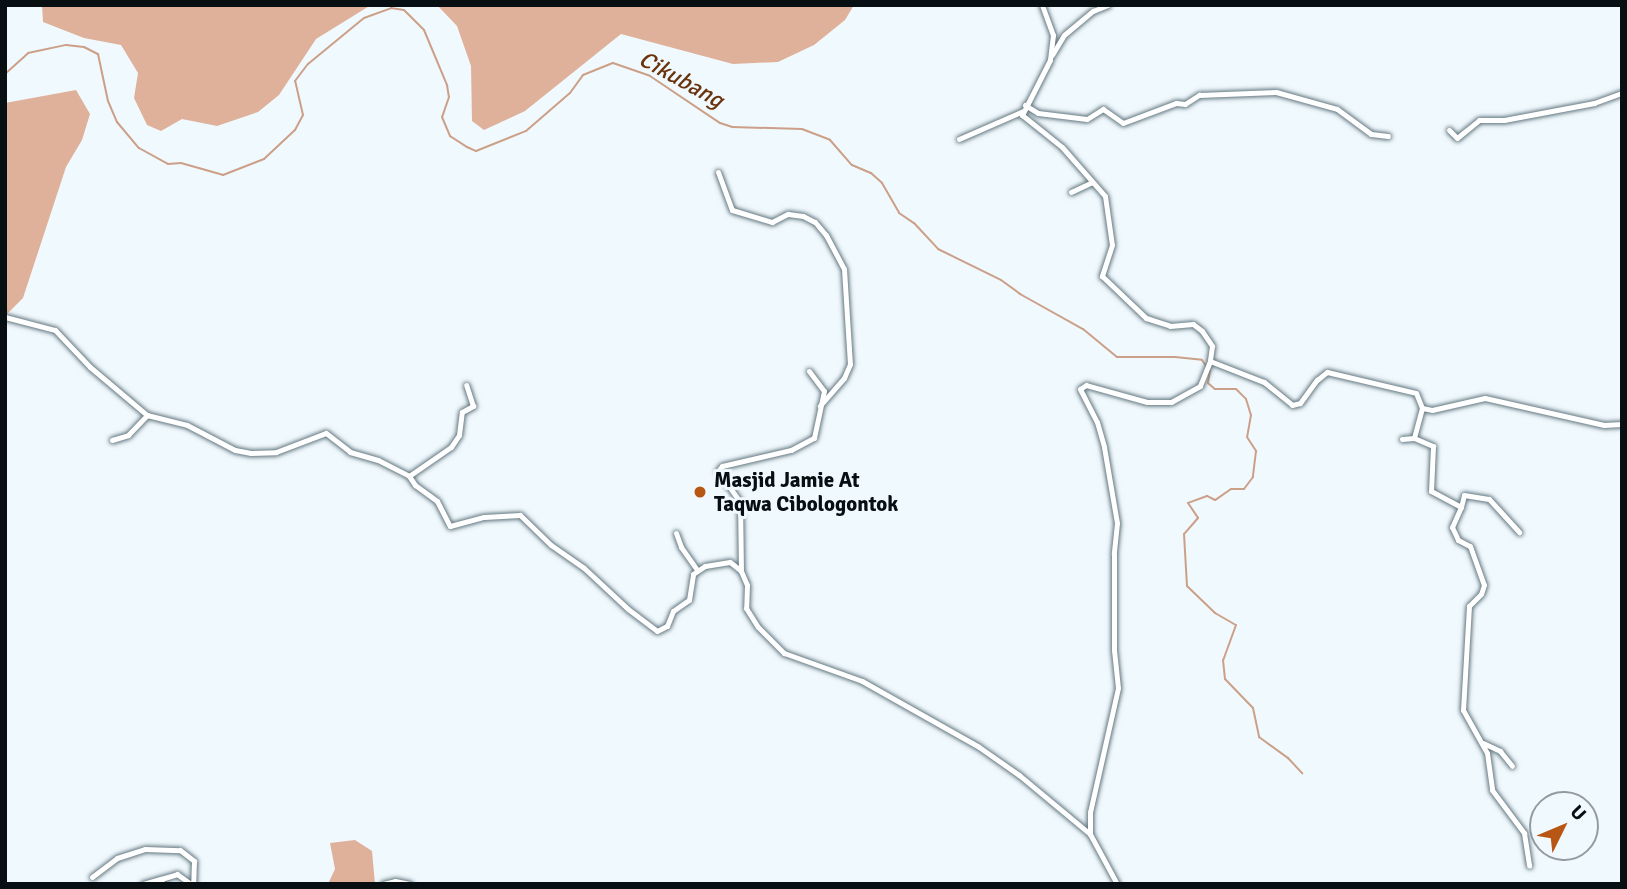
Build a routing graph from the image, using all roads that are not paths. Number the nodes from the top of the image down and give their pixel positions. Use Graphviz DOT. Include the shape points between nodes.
graph roads {
  1 [pos="1042,5"];
  2 [pos="1108,5"];
  3 [pos="1051,58"];
  4 [pos="1622,93"];
  5 [pos="1024,108"];
  6 [pos="1449,130"];
  7 [pos="1388,136"];
  8 [pos="959,139"];
  9 [pos="718,172"];
  10 [pos="1092,182"];
  11 [pos="1072,192"];
  12 [pos="5,317"];
  13 [pos="1210,361"];
  14 [pos="809,371"];
  15 [pos="466,385"];
  16 [pos="820,405"];
  17 [pos="1422,408"];
  18 [pos="147,415"];
  19 [pos="1622,424"];
  20 [pos="1414,437"];
  21 [pos="1402,439"];
  22 [pos="112,440"];
  23 [pos="410,476"];
  24 [pos="1461,507"];
  25 [pos="1519,532"];
  26 [pos="676,533"];
  27 [pos="697,570"];
  28 [pos="741,571"];
  29 [pos="1480,742"];
  30 [pos="1512,766"];
  31 [pos="1090,834"];
  32 [pos="1529,866"];
  33 [pos="92,877"];
  34 [pos="161,882"];
  35 [pos="144,884"];
  36 [pos="192,884"];
  37 [pos="383,884"];
  38 [pos="410,884"];
  39 [pos="1117,884"];
  1 -- 3 [label="street" via="1053,35"];
  2 -- 3 [label="street" via="1093,10 1064,35"];
  3 -- 5 [label="street"];
  4 -- 6 [label="street" via="1513,119 1479,120 1457,138"];
  5 -- 7 [label="street" via="1087,119 1103,109 1123,123 1199,96 1276,92 1337,109 1371,134"];
  5 -- 8 [label="street"];
  5 -- 10 [label="street" via="1023,117 1062,147"];
  9 -- 16 [label="street" via="732,210 772,222 788,214 815,222 844,270 850,364"];
  10 -- 11 [label="street"];
  10 -- 13 [label="street" via="1109,208 1112,245 1101,276 1146,318 1170,326 1193,324 1201,330 1211,344"];
  12 -- 18 [label="street" via="55,330"];
  13 -- 17 [label="street" via="1264,382 1292,405 1302,401 1327,372 1416,393"];
  13 -- 31 [label="street" via="1193,392 1165,403 1086,385 1080,388 1104,447 1118,529 1114,554 1118,692 1092,801"];
  14 -- 16 [label="street" via="824,391"];
  15 -- 23 [label="street" via="473,406 462,412 459,435"];
  16 -- 28 [label="street" via="814,438 791,450 722,466 718,471 740,502"];
  17 -- 19 [label="street" via="1432,410 1485,398 1604,425"];
  17 -- 20 [label="street"];
  18 -- 22 [label="street" via="128,435"];
  18 -- 23 [label="street" via="187,425 251,453 277,452 328,434 350,452"];
  20 -- 21 [label="street"];
  20 -- 24 [label="street" via="1433,445 1432,492"];
  23 -- 27 [label="street" via="437,501 454,527 484,517 520,515 657,631 667,626 674,609 689,600 690,579"];
  24 -- 25 [label="street" via="1464,495 1489,499"];
  24 -- 29 [label="street" via="1452,527 1458,540 1471,546 1484,585 1469,606 1461,697"];
  26 -- 27 [label="street"];
  27 -- 28 [label="street" via="726,561"];
  28 -- 31 [label="street" via="748,588 745,607 784,653 862,681 979,747"];
  29 -- 30 [label="street" via="1500,751"];
  29 -- 32 [label="street" via="1487,753 1492,790 1524,833"];
  31 -- 39 [label="street"];
  33 -- 36 [label="street" via="117,858 145,849 180,850 194,861"];
  34 -- 35 [label="street"];
  34 -- 36 [label="street" via="177,874"];
  37 -- 38 [label="street"];
}
